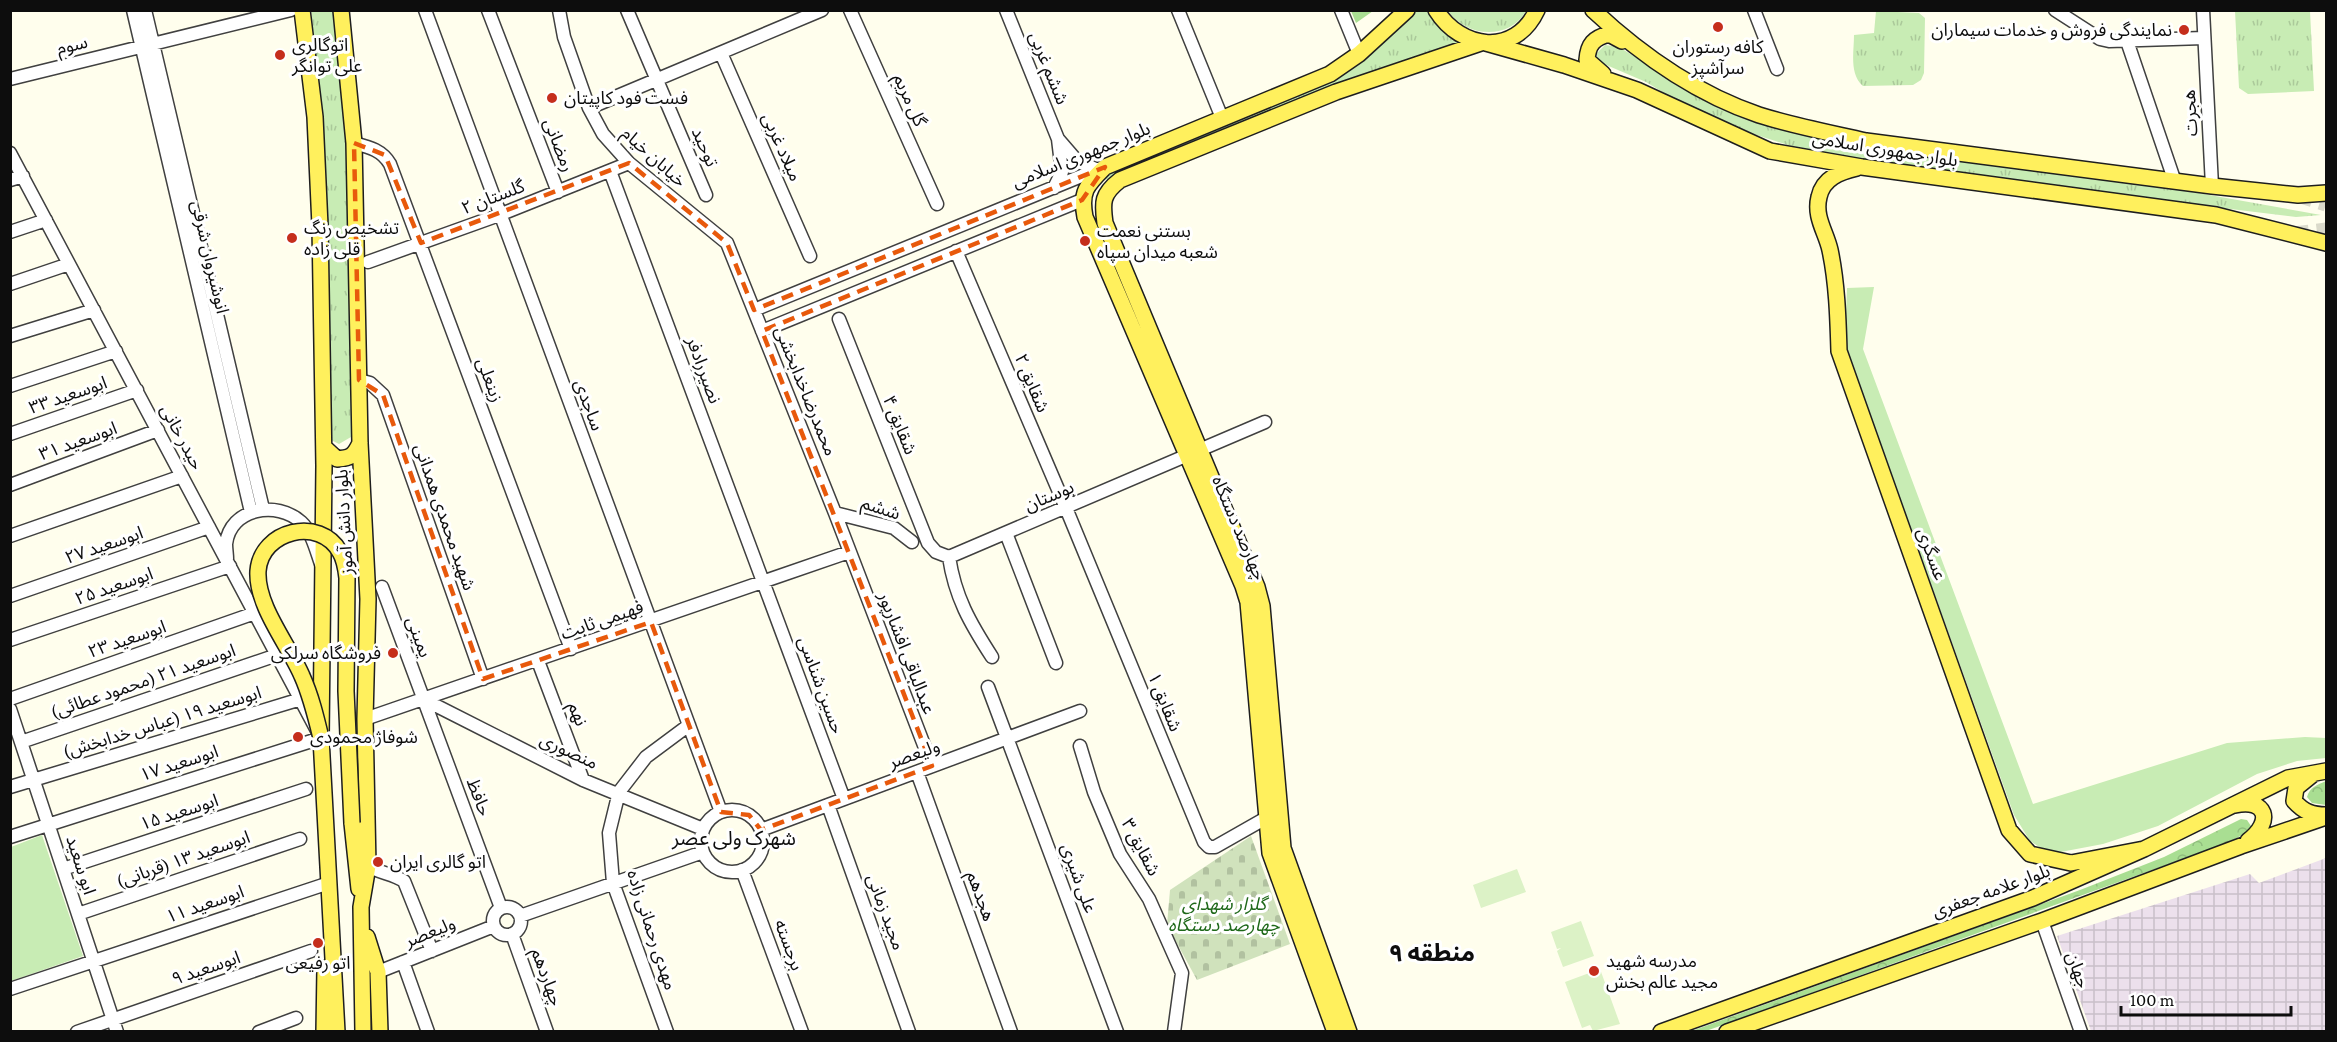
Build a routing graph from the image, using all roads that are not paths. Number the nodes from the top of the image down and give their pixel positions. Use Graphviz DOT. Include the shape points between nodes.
graph roads {
  1 [pos="133,10"];
  2 [pos="145,10"];
  3 [pos="291,10"];
  4 [pos="302,10"];
  5 [pos="341,10"];
  6 [pos="425,10"];
  7 [pos="488,10"];
  8 [pos="559,10"];
  9 [pos="627,10"];
  10 [pos="822,10"];
  11 [pos="850,10"];
  12 [pos="1006,10"];
  13 [pos="1178,10"];
  14 [pos="1341,10"];
  15 [pos="1407,10"];
  16 [pos="1436,10"];
  17 [pos="1537,10"];
  18 [pos="1593,10"];
  19 [pos="1754,10"];
  20 [pos="2055,10"];
  21 [pos="2203,10"];
  22 [pos="2204,38"];
  23 [pos="2127,41"];
  24 [pos="1484,43"];
  25 [pos="147,45"];
  26 [pos="1637,50"];
  27 [pos="721,53"];
  28 [pos="1359,54"];
  29 [pos="1777,69"];
  30 [pos="10,79"];
  31 [pos="656,81"];
  32 [pos="1618,83"];
  33 [pos="589,108"];
  34 [pos="1222,118"];
  35 [pos="1058,139"];
  36 [pos="354,142"];
  37 [pos="10,153"];
  38 [pos="629,163"];
  39 [pos="1862,167"];
  40 [pos="1102,168"];
  41 [pos="610,171"];
  42 [pos="17,178"];
  43 [pos="2175,182"];
  44 [pos="2211,186"];
  45 [pos="1054,188"];
  46 [pos="558,192"];
  47 [pos="2326,193"];
  48 [pos="706,195"];
  49 [pos="1082,200"];
  50 [pos="937,204"];
  51 [pos="499,215"];
  52 [pos="46,220"];
  53 [pos="10,232"];
  54 [pos="421,243"];
  55 [pos="727,243"];
  56 [pos="2326,243"];
  57 [pos="956,251"];
  58 [pos="810,256"];
  59 [pos="368,262"];
  60 [pos="69,264"];
  61 [pos="10,284"];
  62 [pos="94,310"];
  63 [pos="754,310"];
  64 [pos="839,319"];
  65 [pos="762,331"];
  66 [pos="10,336"];
  67 [pos="116,351"];
  68 [pos="359,380"];
  69 [pos="10,386"];
  70 [pos="136,390"];
  71 [pos="1265,422"];
  72 [pos="158,430"];
  73 [pos="10,434"];
  74 [pos="360,444"];
  75 [pos="324,447"];
  76 [pos="1193,454"];
  77 [pos="182,476"];
  78 [pos="10,485"];
  79 [pos="1066,508"];
  80 [pos="257,511"];
  81 [pos="835,513"];
  82 [pos="209,527"];
  83 [pos="1006,533"];
  84 [pos="10,536"];
  85 [pos="912,542"];
  86 [pos="849,552"];
  87 [pos="949,557"];
  88 [pos="228,563"];
  89 [pos="321,565"];
  90 [pos="764,582"];
  91 [pos="382,587"];
  92 [pos="10,596"];
  93 [pos="255,613"];
  94 [pos="651,622"];
  95 [pos="10,640"];
  96 [pos="571,649"];
  97 [pos="277,655"];
  98 [pos="992,657"];
  99 [pos="538,661"];
  100 [pos="1056,663"];
  101 [pos="483,679"];
  102 [pos="988,687"];
  103 [pos="10,699"];
  104 [pos="301,699"];
  105 [pos="423,699"];
  106 [pos="10,709"];
  107 [pos="1080,711"];
  108 [pos="365,719"];
  109 [pos="689,725"];
  110 [pos="17,737"];
  111 [pos="321,738"];
  112 [pos="1008,738"];
  113 [pos="1080,746"];
  114 [pos="932,766"];
  115 [pos="2322,771"];
  116 [pos="917,772"];
  117 [pos="34,779"];
  118 [pos="583,780"];
  119 [pos="10,787"];
  120 [pos="306,789"];
  121 [pos="619,792"];
  122 [pos="844,799"];
  123 [pos="828,805"];
  124 [pos="2230,806"];
  125 [pos="721,812"];
  126 [pos="1272,814"];
  127 [pos="2326,816"];
  128 [pos="48,824"];
  129 [pos="703,829"];
  130 [pos="761,830"];
  131 [pos="10,837"];
  132 [pos="300,839"];
  133 [pos="2241,846"];
  134 [pos="2144,849"];
  135 [pos="1277,850"];
  136 [pos="702,852"];
  137 [pos="368,866"];
  138 [pos="63,869"];
  139 [pos="742,870"];
  140 [pos="329,883"];
  141 [pos="613,883"];
  142 [pos="501,908"];
  143 [pos="78,914"];
  144 [pos="362,914"];
  145 [pos="520,916"];
  146 [pos="2042,921"];
  147 [pos="494,926"];
  148 [pos="332,927"];
  149 [pos="512,934"];
  150 [pos="311,951"];
  151 [pos="432,951"];
  152 [pos="94,960"];
  153 [pos="403,962"];
  154 [pos="378,972"];
  155 [pos="10,989"];
  156 [pos="324,1006"];
  157 [pos="296,1018"];
  158 [pos="115,1025"];
  159 [pos="76,1032"];
  160 [pos="259,1032"];
  161 [pos="313,1032"];
  162 [pos="324,1032"];
  163 [pos="337,1032"];
  164 [pos="363,1032"];
  165 [pos="380,1032"];
  166 [pos="428,1032"];
  167 [pos="547,1032"];
  168 [pos="667,1032"];
  169 [pos="802,1032"];
  170 [pos="909,1032"];
  171 [pos="1011,1032"];
  172 [pos="1117,1032"];
  173 [pos="1174,1032"];
  174 [pos="1335,1032"];
  175 [pos="1349,1032"];
  176 [pos="1661,1032"];
  177 [pos="1727,1032"];
  178 [pos="2081,1032"];
  1 -- 25 [label="street, انوشیروان شرقی"];
  2 -- 25 [label="street, انوشیروان شرقی"];
  3 -- 25 [label="street, سوم"];
  4 -- 75 [label="main road, بلوار دانش آموز" via="315,117"];
  5 -- 36 [label="main road, بلوار دانش آموز"];
  6 -- 51 [label="street, ساجدی"];
  7 -- 46 [label="street, رمضانی"];
  8 -- 33 [label="street, خیابان خیام" via="564,37"];
  9 -- 31 [label="street"];
  10 -- 27 [label="street"];
  11 -- 50 [label="street, گل مریم"];
  12 -- 35 [label="street, ششم غربی"];
  13 -- 34 [label="street"];
  14 -- 28 [label="street"];
  15 -- 28 [label="main road, بلوار جمهوری اسلامی"];
  16 -- 24 [label="main road, بلوار جمهوری اسلامی" via="1454,32"];
  17 -- 24 [label="main road" via="1527,26 1515,35"];
  18 -- 26 [label="main road, بلوار جمهوری اسلامی"];
  19 -- 29 [label="street"];
  20 -- 23 [label="street" via="2100,39"];
  21 -- 22 [label="street, هجرت"];
  22 -- 23 [label="street"];
  22 -- 44 [label="street, هجرت"];
  23 -- 43 [label="street"];
  24 -- 32 [label="main road, بلوار جمهوری اسلامی"];
  24 -- 76 [label="main road, چهارصد دستگاه" via="1336,92 1120,180 1107,190 1103,205 1105,223"];
  25 -- 30 [label="street, سوم"];
  25 -- 80 [label="street, انوشیروان شرقی"];
  26 -- 32 [label="main road" via="1609,34 1598,37 1588,49 1587,60 1596,71"];
  26 -- 43 [label="main road, بلوار جمهوری اسلامی" via="1707,92 1758,114 1812,129 1866,141"];
  27 -- 31 [label="street"];
  27 -- 58 [label="street, میلاد غربی"];
  28 -- 34 [label="main road, بلوار جمهوری اسلامی" via="1330,74"];
  31 -- 33 [label="street"];
  31 -- 48 [label="street, توحید"];
  32 -- 39 [label="main road, بلوار جمهوری اسلامی" via="1770,151"];
  33 -- 38 [label="street, خیابان خیام" via="603,134"];
  34 -- 40 [label="main road, بلوار جمهوری اسلامی"];
  35 -- 40 [label="street" via="1077,161"];
  35 -- 45 [label="street" via="1062,172"];
  36 -- 54 [label="street, زینعلی" via="385,155"];
  36 -- 68 [label="main road, بلوار دانش آموز"];
  37 -- 42 [label="street, حیدر خانی"];
  38 -- 41 [label="street, گلستان ۲"];
  38 -- 55 [label="street, خیابان خیام"];
  39 -- 56 [label="main road, بلوار جمهوری اسلامی" via="2216,215"];
  39 -- 134 [label="main road, عسگری" via="1832,177 1821,189 1817,214 1830,249 1839,351 2009,830 2030,854 2071,863"];
  40 -- 45 [label="street, بلوار جمهوری اسلامی"];
  40 -- 49 [label="main road"];
  41 -- 46 [label="street, گلستان ۲"];
  41 -- 90 [label="street, نصیررادفر"];
  42 -- 52 [label="street, حیدر خانی"];
  43 -- 44 [label="main road, بلوار جمهوری اسلامی"];
  44 -- 47 [label="main road, بلوار جمهوری اسلامی" via="2298,195"];
  45 -- 63 [label="street, بلوار جمهوری اسلامی"];
  46 -- 51 [label="street, گلستان ۲"];
  49 -- 57 [label="street"];
  49 -- 76 [label="main road, چهارصد دستگاه" via="1085,217"];
  51 -- 54 [label="street, گلستان ۲"];
  51 -- 94 [label="street, ساجدی"];
  52 -- 53 [label="street"];
  52 -- 60 [label="street, حیدر خانی"];
  54 -- 59 [label="street, گلستان ۲"];
  54 -- 96 [label="street, زینعلی"];
  55 -- 63 [label="street, محمدرضاخدابخشی"];
  57 -- 65 [label="street"];
  57 -- 79 [label="street, شقایق ۲"];
  60 -- 61 [label="street"];
  60 -- 62 [label="street, حیدر خانی"];
  62 -- 66 [label="street"];
  62 -- 67 [label="street, حیدر خانی"];
  63 -- 65 [label="street, محمدرضاخدابخشی"];
  64 -- 87 [label="street, شقایق ۴" via="928,543 936,552"];
  65 -- 81 [label="street, محمدرضاخدابخشی"];
  67 -- 69 [label="street"];
  67 -- 70 [label="street, حیدر خانی"];
  68 -- 74 [label="main road, بلوار دانش آموز"];
  68 -- 101 [label="street, شهید محمدی همدانی" via="370,383 383,395"];
  70 -- 72 [label="street, حیدر خانی"];
  70 -- 73 [label="street, ابوسعید ۳۳"];
  71 -- 76 [label="street, بوستان"];
  72 -- 77 [label="street, حیدر خانی"];
  72 -- 78 [label="street, ابوسعید ۳۱"];
  74 -- 75 [label="main road" via="349,459 338,459"];
  74 -- 108 [label="main road, بلوار دانش آموز" via="368,599"];
  75 -- 89 [label="main road, بلوار دانش آموز"];
  76 -- 79 [label="street, بوستان"];
  76 -- 126 [label="main road, چهارصد دستگاه" via="1248,602"];
  77 -- 82 [label="street, حیدر خانی"];
  77 -- 84 [label="street"];
  79 -- 83 [label="street, بوستان"];
  79 -- 126 [label="street, شقایق ۱" via="1204,842 1215,847"];
  80 -- 88 [label="street" via="235,525 229,534"];
  80 -- 89 [label="street" via="277,510 302,523"];
  81 -- 85 [label="street, ششم" via="894,528"];
  81 -- 86 [label="street, محمدرضاخدابخشی"];
  82 -- 88 [label="street, حیدر خانی"];
  82 -- 92 [label="street, ابوسعید ۲۷"];
  83 -- 87 [label="street, بوستان"];
  83 -- 100 [label="street"];
  86 -- 90 [label="street, فهیمی ثابت"];
  86 -- 114 [label="street, عبدالباقی افشارپور"];
  87 -- 98 [label="street" via="953,584 972,626"];
  88 -- 93 [label="street, حیدر خانی"];
  88 -- 95 [label="street, ابوسعید ۲۵"];
  89 -- 111 [label="main road, بلوار دانش آموز"];
  90 -- 94 [label="street, فهیمی ثابت"];
  90 -- 122 [label="street, حسین شناسی"];
  91 -- 105 [label="street, یمینی"];
  93 -- 97 [label="street, حیدر خانی"];
  93 -- 103 [label="street, ابوسعید ۲۳"];
  94 -- 96 [label="street, فهیمی ثابت"];
  94 -- 109 [label="street, ساجدی"];
  96 -- 99 [label="street, فهیمی ثابت"];
  97 -- 104 [label="street, حیدر خانی"];
  97 -- 110 [label="street, ابوسعید ۲۱ (محمود عطائی)"];
  99 -- 101 [label="street, فهیمی ثابت"];
  99 -- 118 [label="street, نهم"];
  101 -- 105 [label="street, فهیمی ثابت"];
  102 -- 112 [label="street, علی شیری"];
  104 -- 111 [label="street, حیدر خانی"];
  104 -- 117 [label="street, ابوسعید ۱۹ (عباس خدابخش)"];
  105 -- 108 [label="street, فهیمی ثابت"];
  105 -- 118 [label="street, منصوری"];
  105 -- 142 [label="street, حافظ"];
  106 -- 110 [label="street, ابو سعید"];
  107 -- 112 [label="street, ولیعصر"];
  108 -- 137 [label="main road, بلوار دانش آموز"];
  109 -- 121 [label="street, مهدی رحمانی زاده" via="646,757"];
  109 -- 125 [label="street, ساجدی"];
  110 -- 117 [label="street, ابو سعید"];
  111 -- 128 [label="street, ابوسعید ۱۷"];
  111 -- 140 [label="main road, بلوار دانش آموز"];
  111 -- 144 [label="main road, bridge" via="302,675 271,616 259,582 258,570 268,549 279,538 300,531 315,531 328,538 345,562 352,823"];
  112 -- 114 [label="street, ولیعصر"];
  112 -- 172 [label="street, علی شیری"];
  113 -- 173 [label="street, شقایق ۳" via="1120,854 1149,899 1182,973"];
  114 -- 116 [label="street, ولیعصر"];
  115 -- 124 [label="main road, بلوار علامه جعفری" via="2288,778"];
  115 -- 127 [label="main road" via="2303,780 2296,788 2294,801 2303,810"];
  116 -- 122 [label="street, ولیعصر"];
  116 -- 171 [label="street, هجدهم"];
  117 -- 119 [label="street, ابوسعید ۱۹ (عباس خدابخش)"];
  117 -- 128 [label="street, ابو سعید"];
  118 -- 121 [label="street, منصوری"];
  120 -- 138 [label="street, ابوسعید ۱۵"];
  121 -- 129 [label="street, منصوری"];
  121 -- 141 [label="street, مهدی رحمانی زاده" via="609,833"];
  122 -- 123 [label="street, ولیعصر"];
  123 -- 130 [label="street, ولیعصر"];
  123 -- 170 [label="street, مجید زمانی"];
  124 -- 133 [label="main road" via="2255,806 2264,817 2259,832"];
  124 -- 134 [label="main road, بلوار علامه جعفری"];
  125 -- 129 [label="street"];
  125 -- 130 [label="street" via="749,815"];
  126 -- 135 [label="main road, چهارصد دستگاه"];
  127 -- 133 [label="main road"];
  128 -- 131 [label="street, ابوسعید ۱۷"];
  128 -- 138 [label="street, ابو سعید"];
  129 -- 136 [label="street"];
  130 -- 139 [label="street" via="757,858"];
  132 -- 143 [label="street, ابوسعید ۱۳ (قربانی)"];
  133 -- 146 [label="main road"];
  134 -- 176 [label="main road, بلوار علامه جعفری" via="2033,898"];
  135 -- 174 [label="main road, چهارصد دستگاه"];
  135 -- 175 [label="main road, چهارصد دستگاه"];
  136 -- 139 [label="street" via="714,867 723,871"];
  136 -- 141 [label="street"];
  137 -- 144 [label="main road, بلوار دانش آموز"];
  137 -- 151 [label="street" via="404,881"];
  138 -- 143 [label="street, ابو سعید"];
  139 -- 169 [label="street, برجسته"];
  140 -- 148 [label="main road, بلوار دانش آموز"];
  140 -- 152 [label="street, ابوسعید ۱۱"];
  141 -- 145 [label="street"];
  141 -- 168 [label="street, مهدی رحمانی زاده"];
  142 -- 145 [label="street" via="512,908"];
  142 -- 147 [label="street" via="494,916"];
  143 -- 152 [label="street, ابو سعید"];
  144 -- 154 [label="main road"];
  144 -- 164 [label="main road, بلوار دانش آموز"];
  145 -- 149 [label="street" via="519,926"];
  146 -- 177 [label="main road"];
  146 -- 178 [label="street, جهان"];
  147 -- 149 [label="street" via="502,934"];
  147 -- 151 [label="street, ولیعصر"];
  148 -- 156 [label="main road" via="326,941"];
  148 -- 163 [label="main road, بلوار دانش آموز"];
  149 -- 167 [label="street, چهاردهم"];
  150 -- 158 [label="street, ابوسعید ۹"];
  151 -- 153 [label="street, ولیعصر"];
  152 -- 155 [label="street, ابوسعید ۱۱"];
  152 -- 158 [label="street, ابو سعید"];
  153 -- 154 [label="street, ولیعصر"];
  153 -- 166 [label="street"];
  154 -- 165 [label="main road"];
  156 -- 161 [label="main road"];
  156 -- 162 [label="main road"];
  157 -- 160 [label="street"];
  158 -- 159 [label="street, ابوسعید ۹"];
}
